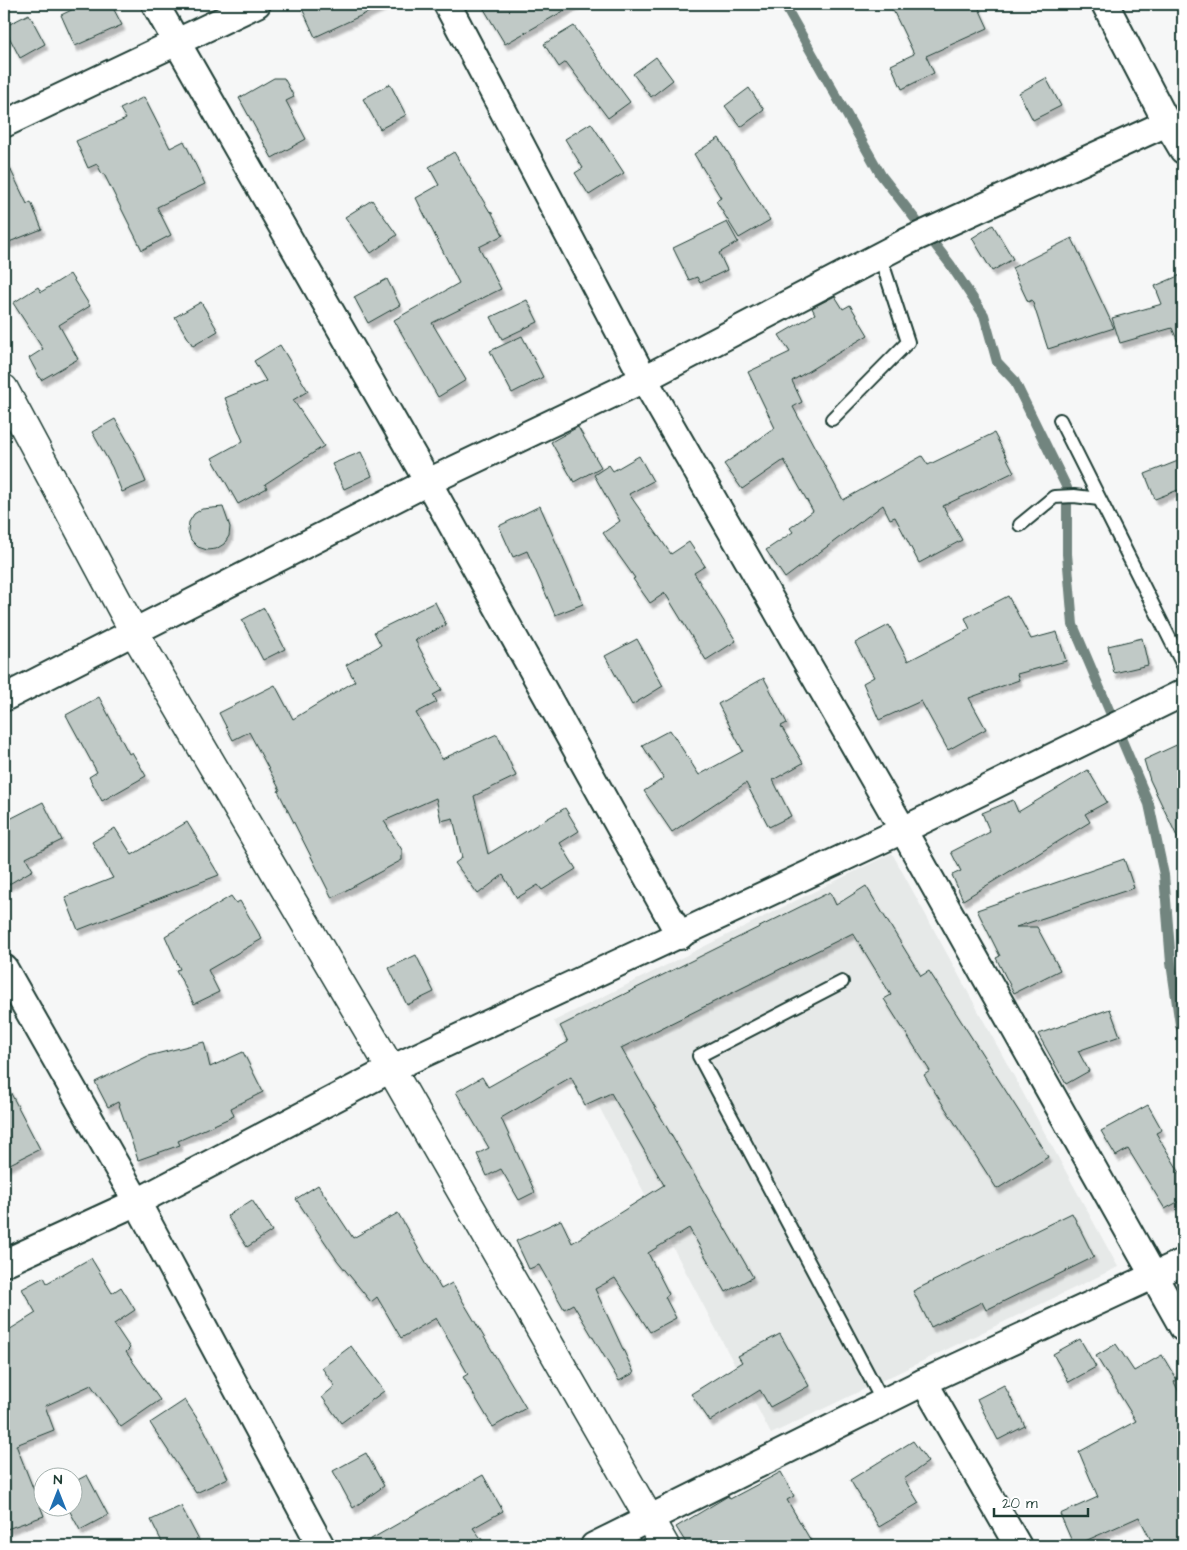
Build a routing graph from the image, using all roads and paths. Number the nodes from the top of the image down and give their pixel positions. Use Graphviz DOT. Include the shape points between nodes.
graph roads {
  1 [pos="155,4"];
  2 [pos="257,4"];
  3 [pos="447,4"];
  4 [pos="1105,4"];
  5 [pos="176,42"];
  6 [pos="4,124"];
  7 [pos="1178,137"];
  8 [pos="880,256"];
  9 [pos="644,379"];
  10 [pos="4,389"];
  11 [pos="832,419"];
  12 [pos="1060,420"];
  13 [pos="428,482"];
  14 [pos="1099,499"];
  15 [pos="1020,525"];
  16 [pos="134,632"];
  17 [pos="1183,665"];
  18 [pos="1183,693"];
  19 [pos="4,698"];
  20 [pos="903,830"];
  21 [pos="680,936"];
  22 [pos="4,968"];
  23 [pos="842,982"];
  24 [pos="391,1069"];
  25 [pos="137,1202"];
  26 [pos="1183,1262"];
  27 [pos="4,1263"];
  28 [pos="1154,1276"];
  29 [pos="1183,1328"];
  30 [pos="924,1382"];
  31 [pos="883,1402"];
  32 [pos="649,1518"];
  33 [pos="321,1546"];
  34 [pos="594,1546"];
  35 [pos="665,1546"];
  36 [pos="1018,1546"];
  1 -- 5 [label="street"];
  2 -- 5 [label="street"];
  3 -- 9 [label="street"];
  4 -- 7 [label="street"];
  5 -- 6 [label="street"];
  5 -- 13 [label="street"];
  7 -- 8 [label="street" via="940,226"];
  8 -- 9 [label="street"];
  8 -- 11 [label="lane" via="908,342"];
  9 -- 13 [label="street"];
  9 -- 20 [label="street"];
  10 -- 16 [label="street"];
  12 -- 14 [label="lane"];
  13 -- 16 [label="street"];
  13 -- 21 [label="street"];
  14 -- 15 [label="lane" via="1054,497"];
  14 -- 17 [label="lane"];
  16 -- 19 [label="street"];
  16 -- 24 [label="street"];
  18 -- 20 [label="street"];
  20 -- 21 [label="street"];
  20 -- 28 [label="street"];
  21 -- 24 [label="street"];
  22 -- 25 [label="street"];
  23 -- 31 [label="lane" via="699,1056"];
  24 -- 25 [label="street"];
  24 -- 32 [label="street"];
  25 -- 27 [label="street"];
  25 -- 33 [label="street"];
  26 -- 28 [label="street"];
  28 -- 29 [label="street"];
  28 -- 30 [label="street"];
  30 -- 31 [label="street"];
  30 -- 36 [label="street"];
  31 -- 32 [label="street"];
  32 -- 34 [label="street"];
  32 -- 35 [label="street"];
}
